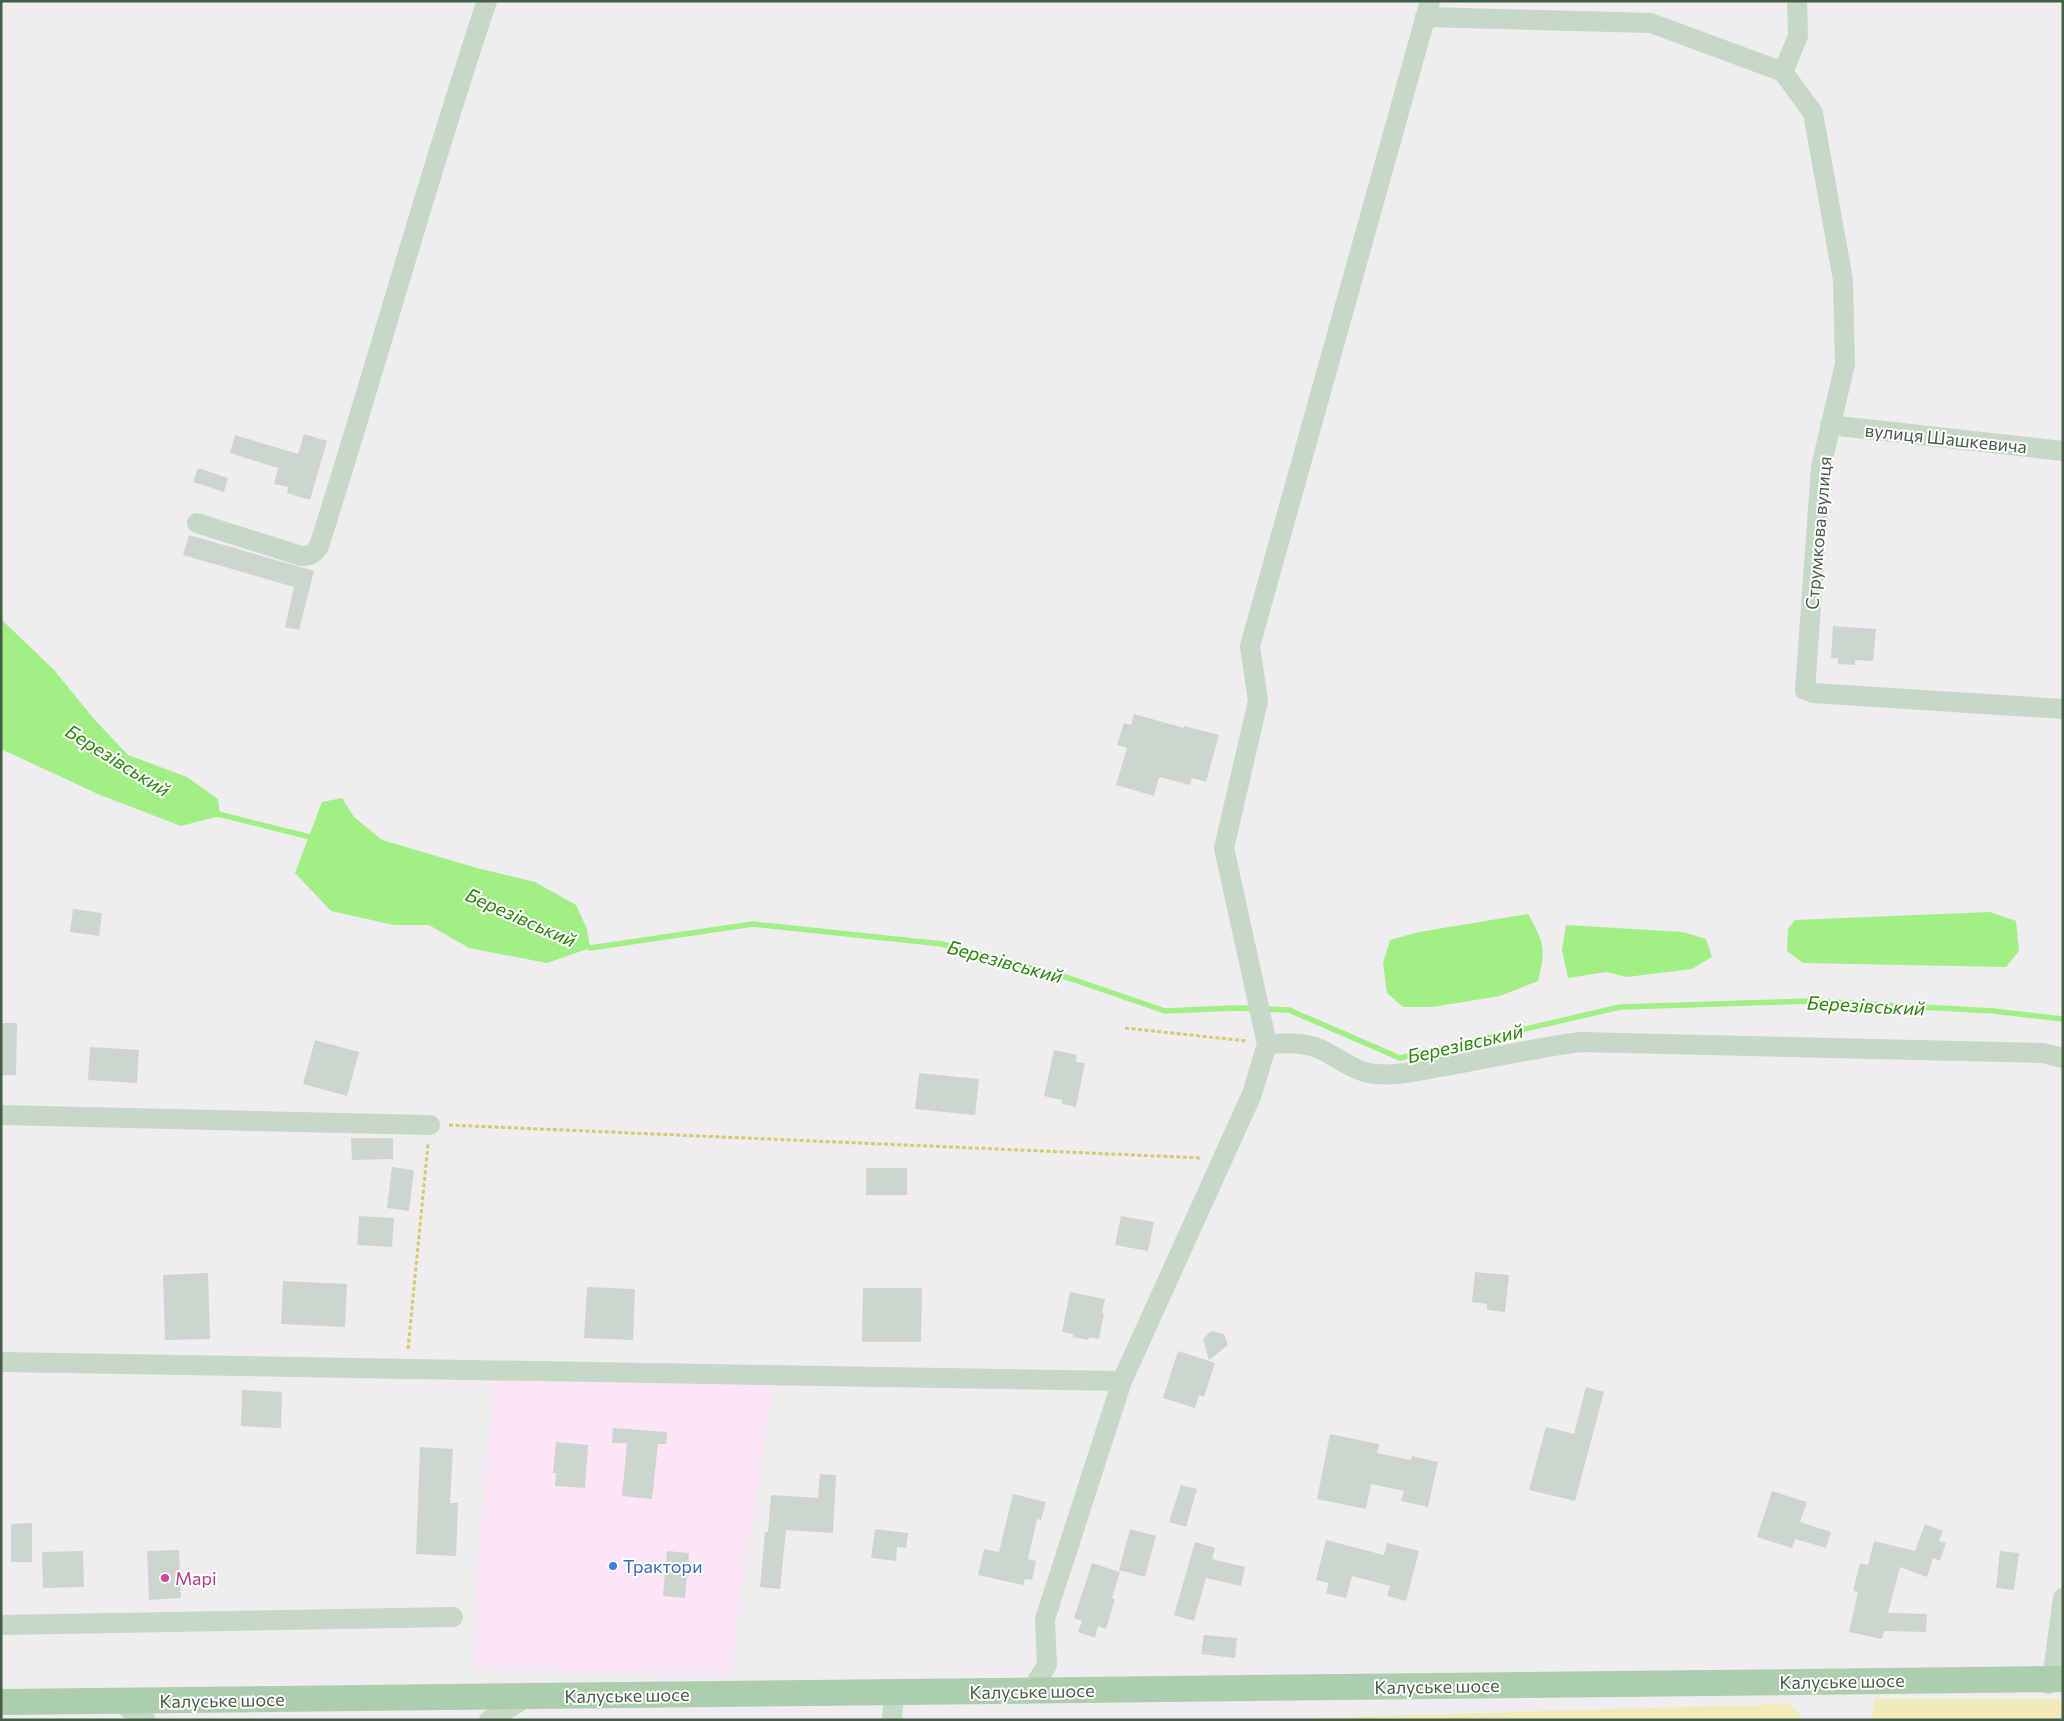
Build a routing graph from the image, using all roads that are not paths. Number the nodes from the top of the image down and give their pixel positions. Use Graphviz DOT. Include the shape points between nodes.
graph roads {
  1 [pos="487,1"];
  2 [pos="1797,1"];
  3 [pos="1427,9"];
  4 [pos="1783,72"];
  5 [pos="1830,425"];
  6 [pos="2063,451"];
  7 [pos="197,523"];
  8 [pos="2063,709"];
  9 [pos="1267,1044"];
  10 [pos="2063,1058"];
  11 [pos="1,1115"];
  12 [pos="430,1125"];
  13 [pos="1,1362"];
  14 [pos="1122,1381"];
  15 [pos="2063,1598"];
  16 [pos="453,1617"];
  17 [pos="1,1626"];
  18 [pos="2054,1681"];
  19 [pos="1031,1691"];
  20 [pos="894,1692"];
  21 [pos="529,1696"];
  22 [pos="117,1701"];
  23 [pos="1,1702"];
  24 [pos="146,1720"];
  25 [pos="489,1720"];
  26 [pos="892,1720"];
  1 -- 7 [label="street" via="449,112 319,546 315,553 301,556"];
  2 -- 4 [label="street" via="1798,36"];
  3 -- 4 [label="street" via="1651,23"];
  3 -- 9 [label="street" via="1250,646 1258,701 1224,848"];
  4 -- 5 [label="street, Струмкова вулиця" via="1813,113 1843,280 1845,364"];
  5 -- 6 [label="street, вулиця Шашкевича"];
  5 -- 8 [label="street, Струмкова вулиця" via="1821,467 1805,690"];
  9 -- 10 [label="street" via="1297,1043 1319,1049 1373,1074 1401,1074 1580,1042 2043,1053"];
  9 -- 14 [label="street" via="1252,1094"];
  11 -- 12 [label="street"];
  13 -- 14 [label="street"];
  14 -- 19 [label="street" via="1045,1619 1046,1665"];
  15 -- 18 [label="street"];
  16 -- 17 [label="street"];
  18 -- 19 [label="main road, Калуське шосе"];
  19 -- 20 [label="main road, Калуське шосе"];
  20 -- 21 [label="main road, Калуське шосе"];
  20 -- 26 [label="street"];
  21 -- 22 [label="main road, Калуське шосе"];
  21 -- 25 [label="street"];
  22 -- 23 [label="main road, Калуське шосе"];
  22 -- 24 [label="street"];
}
